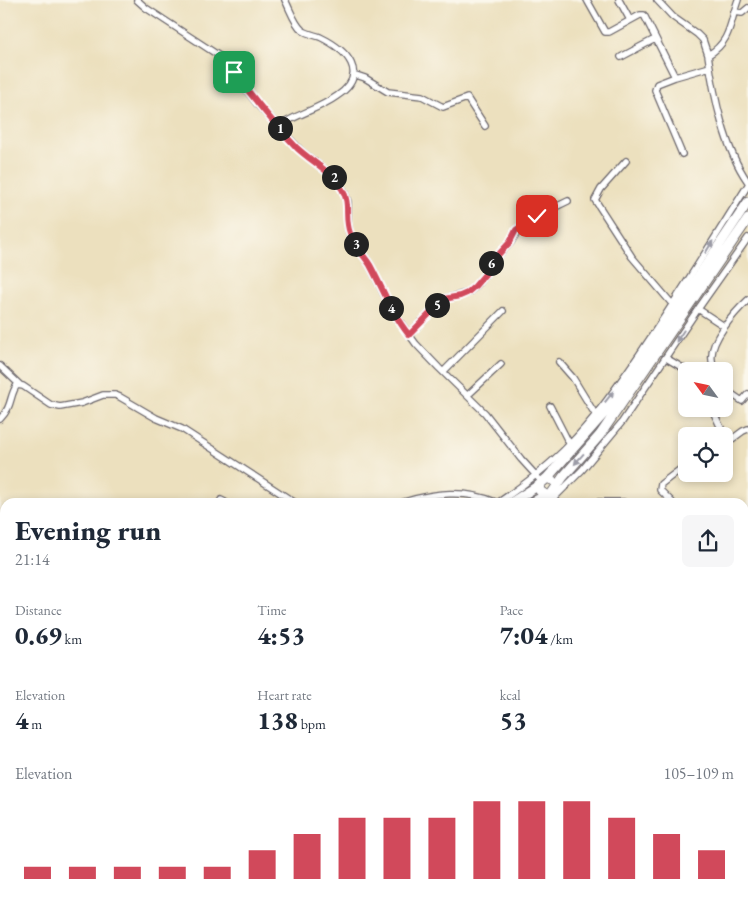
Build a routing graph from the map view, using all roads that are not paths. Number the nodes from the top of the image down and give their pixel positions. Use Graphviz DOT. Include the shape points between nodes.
graph roads {
  1 [pos="137,0"];
  2 [pos="285,0"];
  3 [pos="587,0"];
  4 [pos="619,0"];
  5 [pos="657,0"];
  6 [pos="738,0"];
  7 [pos="748,8"];
  8 [pos="734,12"];
  9 [pos="630,20"];
  10 [pos="655,39"];
  11 [pos="708,55"];
  12 [pos="621,57"];
  13 [pos="710,67"];
  14 [pos="353,74"];
  15 [pos="675,77"];
  16 [pos="278,126"];
  17 [pos="485,126"];
  18 [pos="682,154"];
  19 [pos="626,161"];
  20 [pos="748,184"];
  21 [pos="568,201"];
  22 [pos="748,202"];
  23 [pos="748,219"];
  24 [pos="748,238"];
  25 [pos="742,247"];
  26 [pos="748,252"];
  27 [pos="748,300"];
  28 [pos="673,305"];
  29 [pos="698,309"];
  30 [pos="503,311"];
  31 [pos="724,326"];
  32 [pos="409,335"];
  33 [pos="666,358"];
  34 [pos="559,362"];
  35 [pos="712,362"];
  36 [pos="500,364"];
  37 [pos="678,365"];
  38 [pos="0,366"];
  39 [pos="443,372"];
  40 [pos="20,385"];
  41 [pos="748,394"];
  42 [pos="468,395"];
  43 [pos="733,395"];
  44 [pos="550,406"];
  45 [pos="595,414"];
  46 [pos="0,419"];
  47 [pos="748,429"];
  48 [pos="733,439"];
  49 [pos="570,445"];
  50 [pos="678,471"];
  51 [pos="541,480"];
  52 [pos="552,496"];
  53 [pos="288,498"];
  54 [pos="426,498"];
  55 [pos="486,498"];
  56 [pos="505,498"];
  57 [pos="517,498"];
  58 [pos="668,498"];
  1 -- 16 [label="street" via="221,57"];
  2 -- 14 [label="street" via="301,29 340,50 352,64"];
  3 -- 9 [label="street" via="605,32"];
  4 -- 9 [label="street"];
  5 -- 11 [label="street" via="673,18 703,40"];
  6 -- 8 [label="street"];
  7 -- 8 [label="street" via="742,14"];
  8 -- 11 [label="street" via="724,42"];
  9 -- 10 [label="street" via="644,15"];
  10 -- 12 [label="street"];
  10 -- 15 [label="street"];
  11 -- 13 [label="street"];
  13 -- 15 [label="street"];
  13 -- 20 [label="street" via="727,141"];
  14 -- 16 [label="street" via="346,89 337,96"];
  14 -- 17 [label="street" via="388,92 422,96 444,107 467,98"];
  15 -- 18 [label="street" via="657,84 654,90"];
  16 -- 32 [label="street" via="302,152 330,173 344,191 350,235"];
  19 -- 28 [label="street" via="595,200 632,257"];
  28 -- 20 [label="street, one-way"];
  21 -- 32 [label="street" via="520,227 475,286 460,296 444,299"];
  22 -- 51 [label="highway" via="615,401"];
  23 -- 52 [label="highway, one-way" via="600,435"];
  24 -- 25 [label="street"];
  25 -- 26 [label="street"];
  25 -- 29 [label="street"];
  27 -- 31 [label="street"];
  45 -- 28 [label="street, one-way"];
  29 -- 31 [label="street"];
  29 -- 33 [label="street, one-way"];
  30 -- 39 [label="street"];
  31 -- 35 [label="street" via="711,353"];
  32 -- 39 [label="street"];
  33 -- 37 [label="street"];
  33 -- 52 [label="street" via="622,422 582,470"];
  34 -- 45 [label="street"];
  36 -- 42 [label="street"];
  38 -- 40 [label="street"];
  39 -- 42 [label="street"];
  40 -- 46 [label="street" via="15,388 10,407"];
  40 -- 53 [label="street" via="51,405 60,407 103,395 120,397 182,429"];
  41 -- 43 [label="street" via="742,401"];
  42 -- 51 [label="street"];
  44 -- 49 [label="street"];
  45 -- 49 [label="street"];
  47 -- 48 [label="street"];
  49 -- 51 [label="street"];
  50 -- 58 [label="street" via="661,484 660,490"];
  51 -- 52 [label="highway" via="540,490"];
  51 -- 52 [label="highway" via="552,480"];
  51 -- 56 [label="street"];
  51 -- 57 [label="highway"];
  54 -- 55 [label="street" via="454,493"];
}
